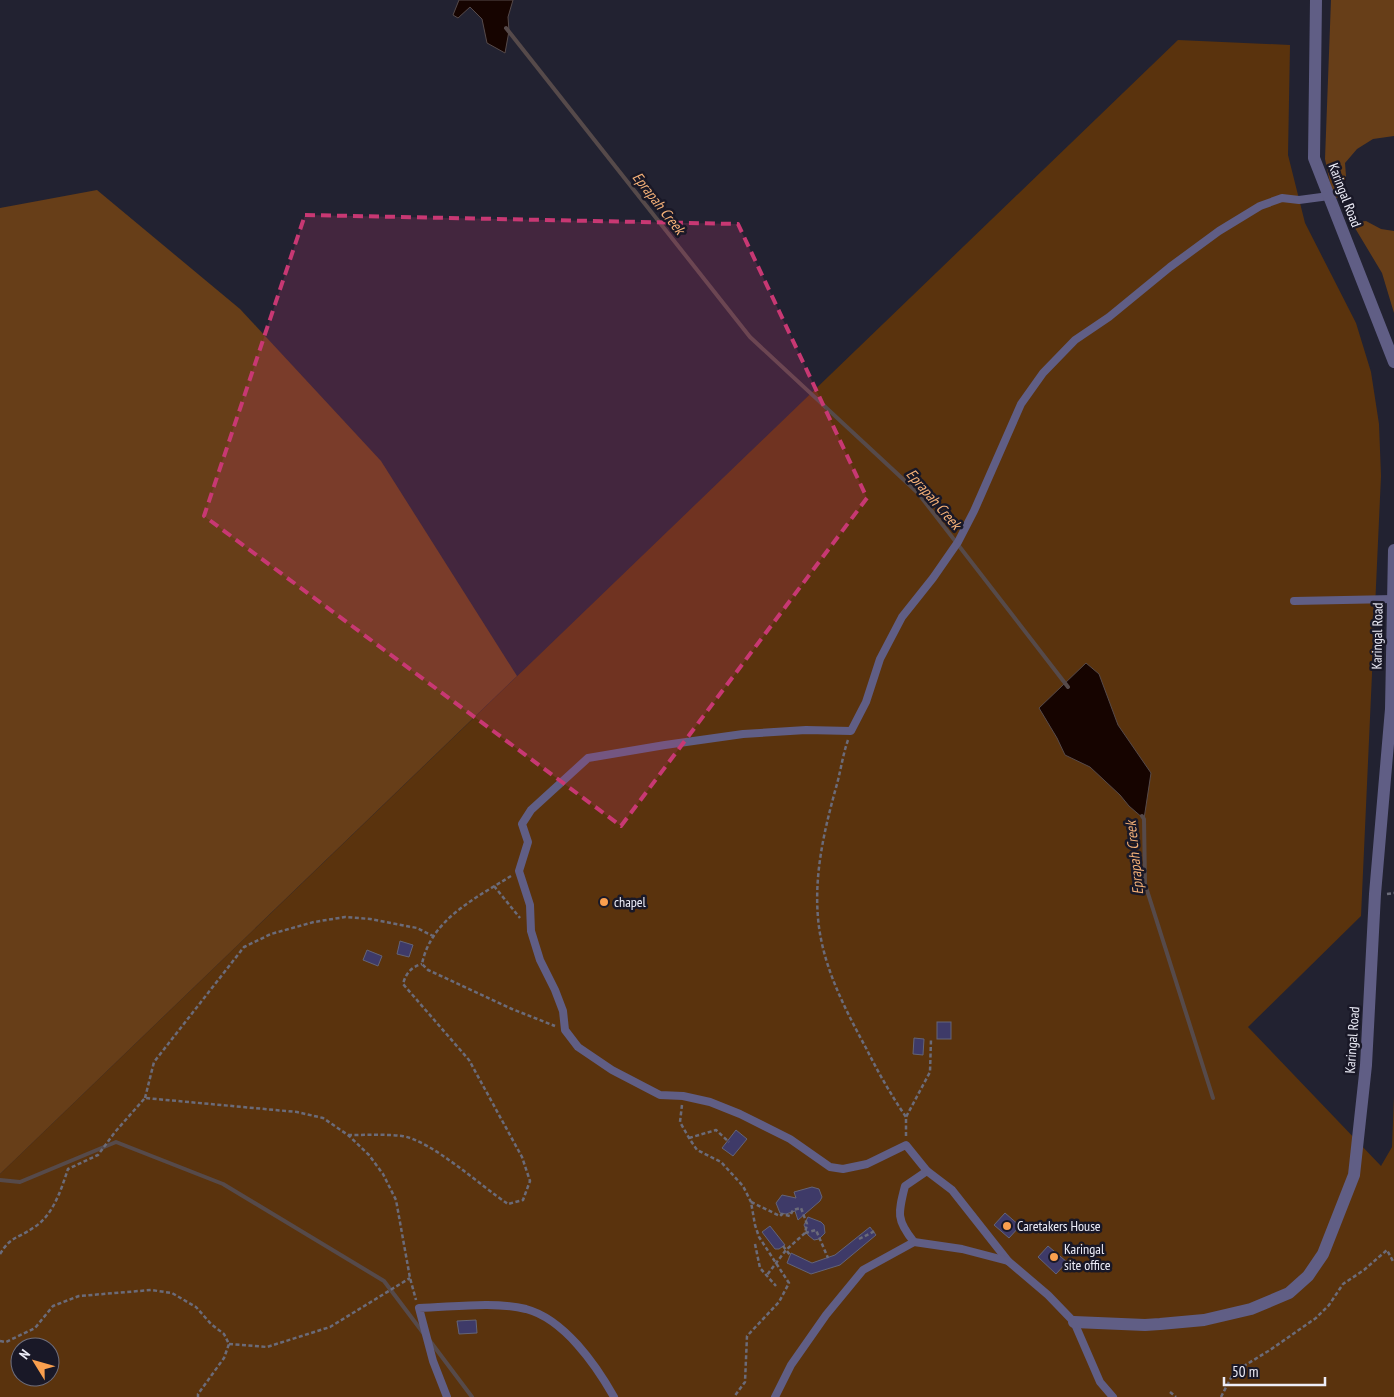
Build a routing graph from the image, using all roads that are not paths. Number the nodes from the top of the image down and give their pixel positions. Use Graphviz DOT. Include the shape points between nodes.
graph roads {
  1 [pos="1316,0"];
  2 [pos="1329,196"];
  3 [pos="1394,362"];
  4 [pos="1394,550"];
  5 [pos="1393,599"];
  6 [pos="1294,601"];
  7 [pos="927,1170"];
  8 [pos="914,1242"];
  9 [pos="1008,1261"];
  10 [pos="1074,1322"];
  11 [pos="447,1397"];
  12 [pos="614,1397"];
  13 [pos="775,1397"];
  14 [pos="1113,1397"];
  1 -- 2 [label="street, Karingal Road" via="1314,158"];
  2 -- 3 [label="street, Karingal Road"];
  2 -- 7 [label="lane" via="1300,200 1282,198 1260,206 1219,231 1075,340 1043,372 1021,404 958,542 902,617 880,659 866,702 852,731 743,734 588,758 531,810 522,824 528,842 519,871 530,905 531,930 540,960 563,1011 565,1030 578,1047 612,1070 660,1095 710,1102 740,1114 790,1139 830,1167 843,1169 867,1164 906,1146"];
  4 -- 5 [label="street, Karingal Road"];
  5 -- 6 [label="lane"];
  5 -- 10 [label="street, Karingal Road" via="1391,709 1375,894 1366,1065 1354,1175 1323,1254 1308,1276 1289,1293 1251,1309 1204,1320 1160,1324"];
  7 -- 8 [label="lane" via="904,1186 899,1210 904,1229"];
  7 -- 9 [label="lane" via="952,1190"];
  8 -- 9 [label="lane" via="962,1249"];
  8 -- 13 [label="lane" via="863,1270 826,1314 791,1365"];
  9 -- 10 [label="lane"];
  10 -- 14 [label="lane" via="1100,1382"];
  11 -- 12 [label="lane" via="433,1361 419,1308 496,1305 528,1310 552,1322 576,1344"];
}
